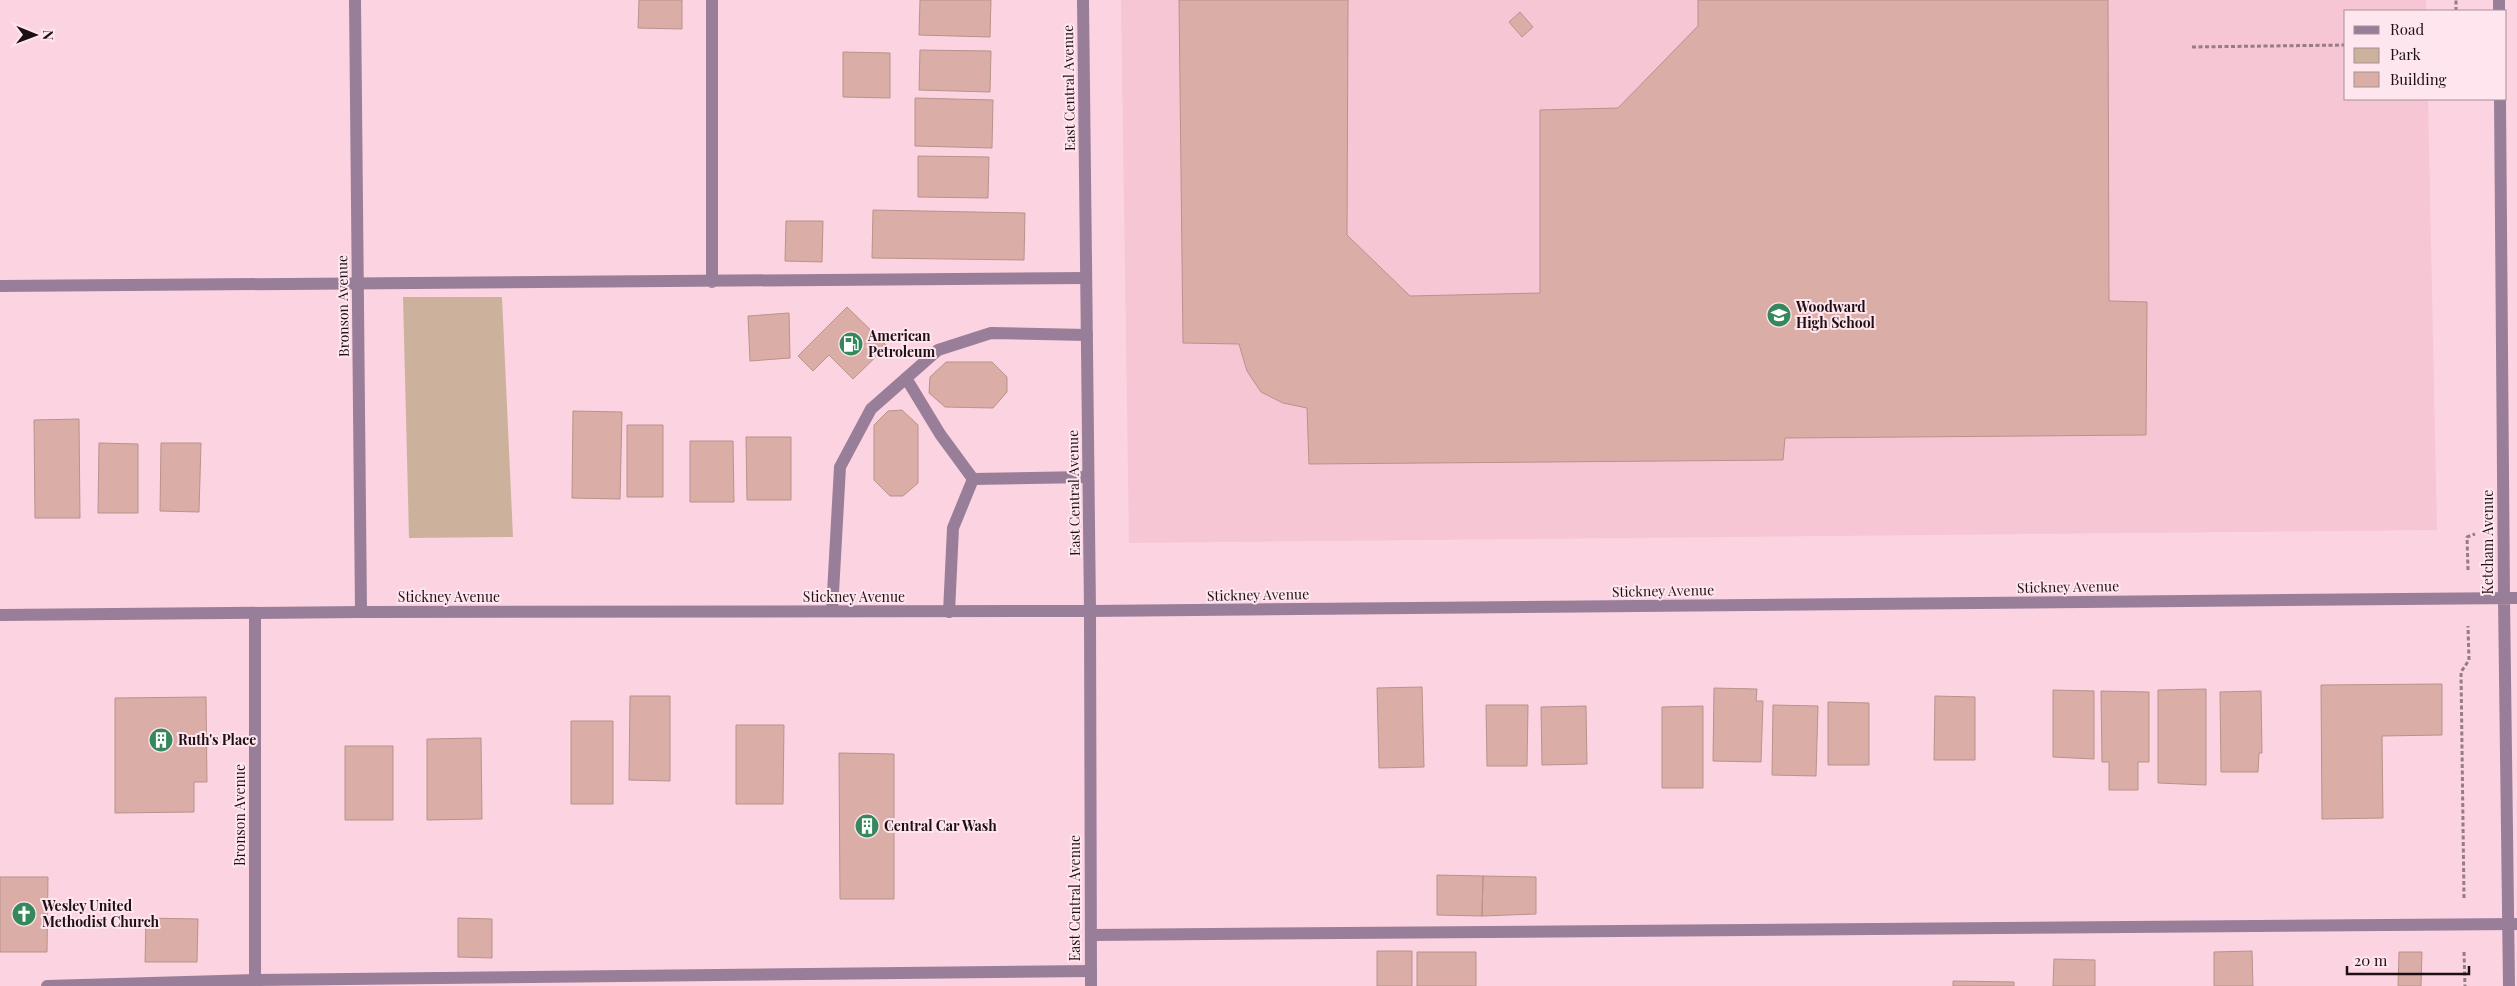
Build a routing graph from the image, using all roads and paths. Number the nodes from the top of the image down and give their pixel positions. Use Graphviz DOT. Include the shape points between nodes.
graph roads {
  1 [pos="355,0"];
  2 [pos="712,0"];
  3 [pos="1083,0"];
  4 [pos="2344,45"];
  5 [pos="2192,47"];
  6 [pos="2500,100"];
  7 [pos="1086,278"];
  8 [pos="712,282"];
  9 [pos="358,284"];
  10 [pos="0,286"];
  11 [pos="1087,335"];
  12 [pos="906,378"];
  13 [pos="1088,477"];
  14 [pos="973,479"];
  15 [pos="2504,523"];
  16 [pos="2504,598"];
  17 [pos="2517,598"];
  18 [pos="2468,599"];
  19 [pos="1090,611"];
  20 [pos="361,612"];
  21 [pos="832,612"];
  22 [pos="949,612"];
  23 [pos="255,613"];
  24 [pos="0,615"];
  25 [pos="2464,924"];
  26 [pos="2513,924"];
  27 [pos="1091,935"];
  28 [pos="1091,971"];
  29 [pos="559,981"];
  30 [pos="255,983"];
  31 [pos="47,986"];
  32 [pos="1091,986"];
  33 [pos="2464,986"];
  34 [pos="2509,986"];
  1 -- 9 [label="street, Bronson Avenue"];
  2 -- 8 [label="street"];
  3 -- 7 [label="street, East Central Avenue"];
  4 -- 5 [label="path"];
  6 -- 15 [label="street, Ketcham Avenue"];
  7 -- 8 [label="street"];
  7 -- 11 [label="street, East Central Avenue"];
  8 -- 9 [label="street"];
  9 -- 10 [label="street"];
  9 -- 20 [label="street, Bronson Avenue"];
  11 -- 12 [label="street" via="991,333 938,350"];
  11 -- 13 [label="street, East Central Avenue"];
  12 -- 14 [label="street" via="940,434"];
  12 -- 21 [label="street" via="870,409 840,467"];
  13 -- 14 [label="street"];
  13 -- 19 [label="street, East Central Avenue"];
  14 -- 22 [label="street" via="954,528"];
  15 -- 16 [label="street, Ketcham Avenue"];
  15 -- 18 [label="path" via="2467,537"];
  16 -- 17 [label="street, Stickney Avenue"];
  16 -- 18 [label="street, Stickney Avenue"];
  16 -- 26 [label="street, Ketcham Avenue"];
  18 -- 19 [label="street, Stickney Avenue"];
  18 -- 25 [label="path" via="2468,660 2461,672"];
  19 -- 22 [label="street, Stickney Avenue"];
  19 -- 27 [label="street, East Central Avenue"];
  20 -- 21 [label="street, Stickney Avenue"];
  20 -- 23 [label="street, Stickney Avenue"];
  21 -- 22 [label="street, Stickney Avenue"];
  23 -- 24 [label="street, Stickney Avenue"];
  23 -- 30 [label="street, Bronson Avenue"];
  25 -- 26 [label="street"];
  25 -- 27 [label="street"];
  25 -- 33 [label="path"];
  26 -- 34 [label="street, Ketcham Avenue"];
  27 -- 28 [label="street, East Central Avenue"];
  28 -- 29 [label="street"];
  28 -- 32 [label="street, East Central Avenue"];
  29 -- 30 [label="street"];
  30 -- 31 [label="street"];
}
